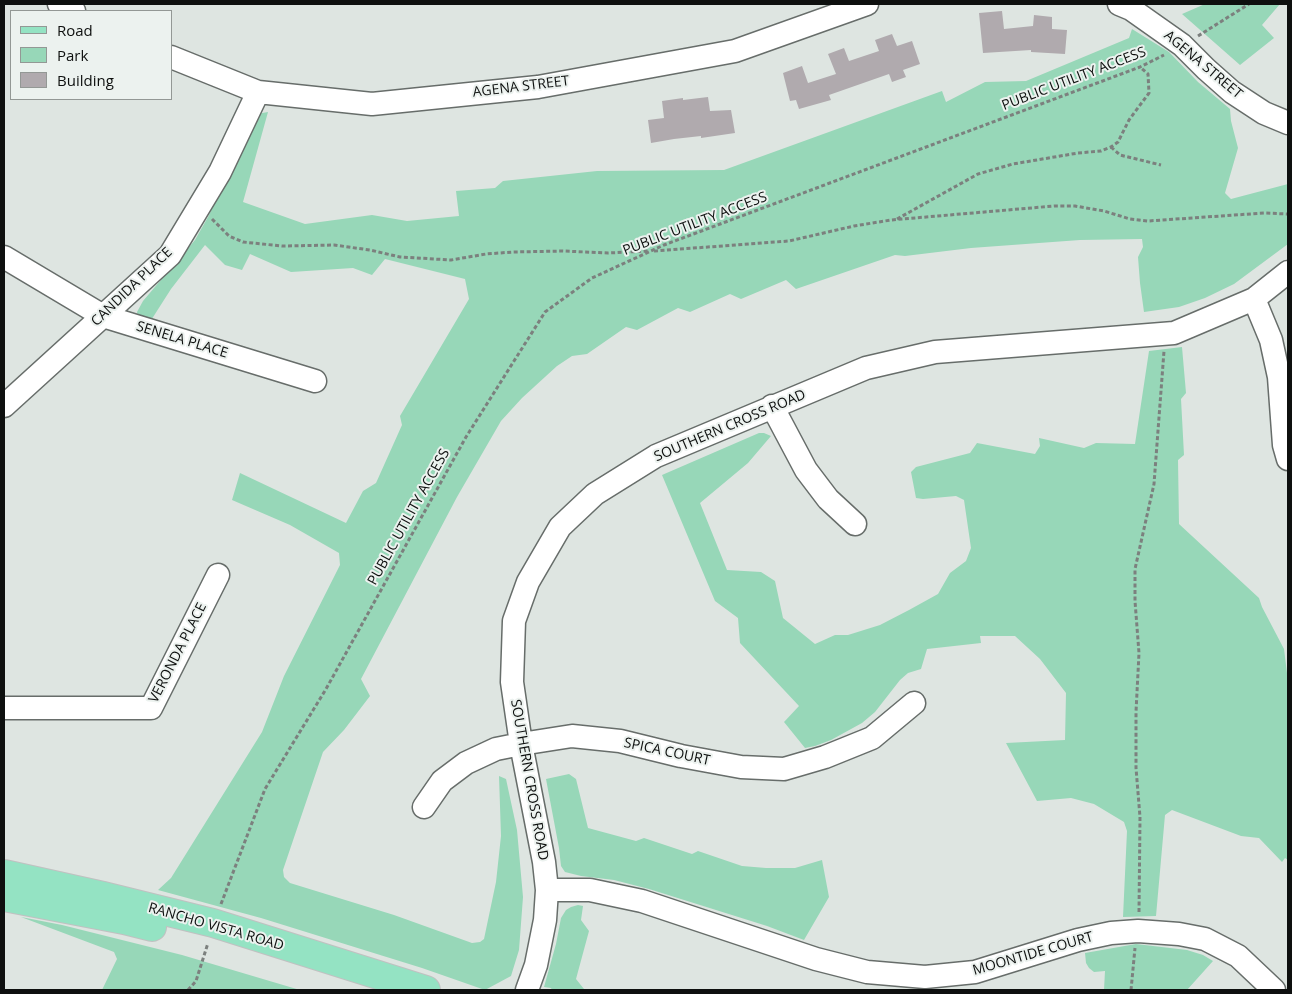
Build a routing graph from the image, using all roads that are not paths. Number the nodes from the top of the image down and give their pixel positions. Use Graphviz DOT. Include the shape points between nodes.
graph roads {
  1 [pos="59,4"];
  2 [pos="868,4"];
  3 [pos="1119,4"];
  4 [pos="72,10"];
  5 [pos="172,57"];
  6 [pos="258,92"];
  7 [pos="1288,123"];
  8 [pos="4,257"];
  9 [pos="1288,272"];
  10 [pos="1254,300"];
  11 [pos="104,316"];
  12 [pos="315,381"];
  13 [pos="4,406"];
  14 [pos="772,406"];
  15 [pos="1288,459"];
  16 [pos="855,524"];
  17 [pos="218,575"];
  18 [pos="914,703"];
  19 [pos="4,708"];
  20 [pos="521,744"];
  21 [pos="424,807"];
  22 [pos="4,874"];
  23 [pos="547,890"];
  24 [pos="4,897"];
  25 [pos="367,990"];
  26 [pos="426,990"];
  27 [pos="527,990"];
  28 [pos="1274,990"];
  1 -- 4 [label="street"];
  2 -- 6 [label="street, AGENA STREET" via="735,51 538,87 372,104"];
  3 -- 7 [label="street, AGENA STREET" via="1182,45 1232,92 1264,113"];
  5 -- 6 [label="street, AGENA STREET"];
  6 -- 11 [label="street, CANDIDA PLACE" via="220,172 170,255"];
  8 -- 11 [label="street, SENELA PLACE"];
  9 -- 10 [label="street, SOUTHERN CROSS ROAD"];
  10 -- 14 [label="street, SOUTHERN CROSS ROAD" via="1174,333 935,352 866,368"];
  10 -- 15 [label="street" via="1271,340 1279,377"];
  11 -- 12 [label="street, SENELA PLACE"];
  11 -- 13 [label="street, CANDIDA PLACE"];
  14 -- 16 [label="street" via="806,470 828,499"];
  14 -- 20 [label="street, SOUTHERN CROSS ROAD" via="656,456 595,494 560,527 528,582 514,621 512,682"];
  17 -- 19 [label="street, VERONDA PLACE" via="151,708"];
  18 -- 20 [label="street, SPICA COURT" via="872,738 826,757 784,769 741,767 620,741 572,736"];
  20 -- 21 [label="street, SPICA COURT" via="496,749 466,763 442,781"];
  20 -- 23 [label="street, SOUTHERN CROSS ROAD"];
  22 -- 26 [label="main road, RANCHO VISTA ROAD" via="213,923"];
  23 -- 27 [label="street, SOUTHERN CROSS ROAD" via="545,920"];
  23 -- 28 [label="street, MOONTIDE COURT" via="590,890 642,901 816,959 867,972 924,978 975,972 1111,933 1179,934 1205,939 1238,956"];
  24 -- 25 [label="main road, RANCHO VISTA ROAD" via="124,920 208,941"];
}
